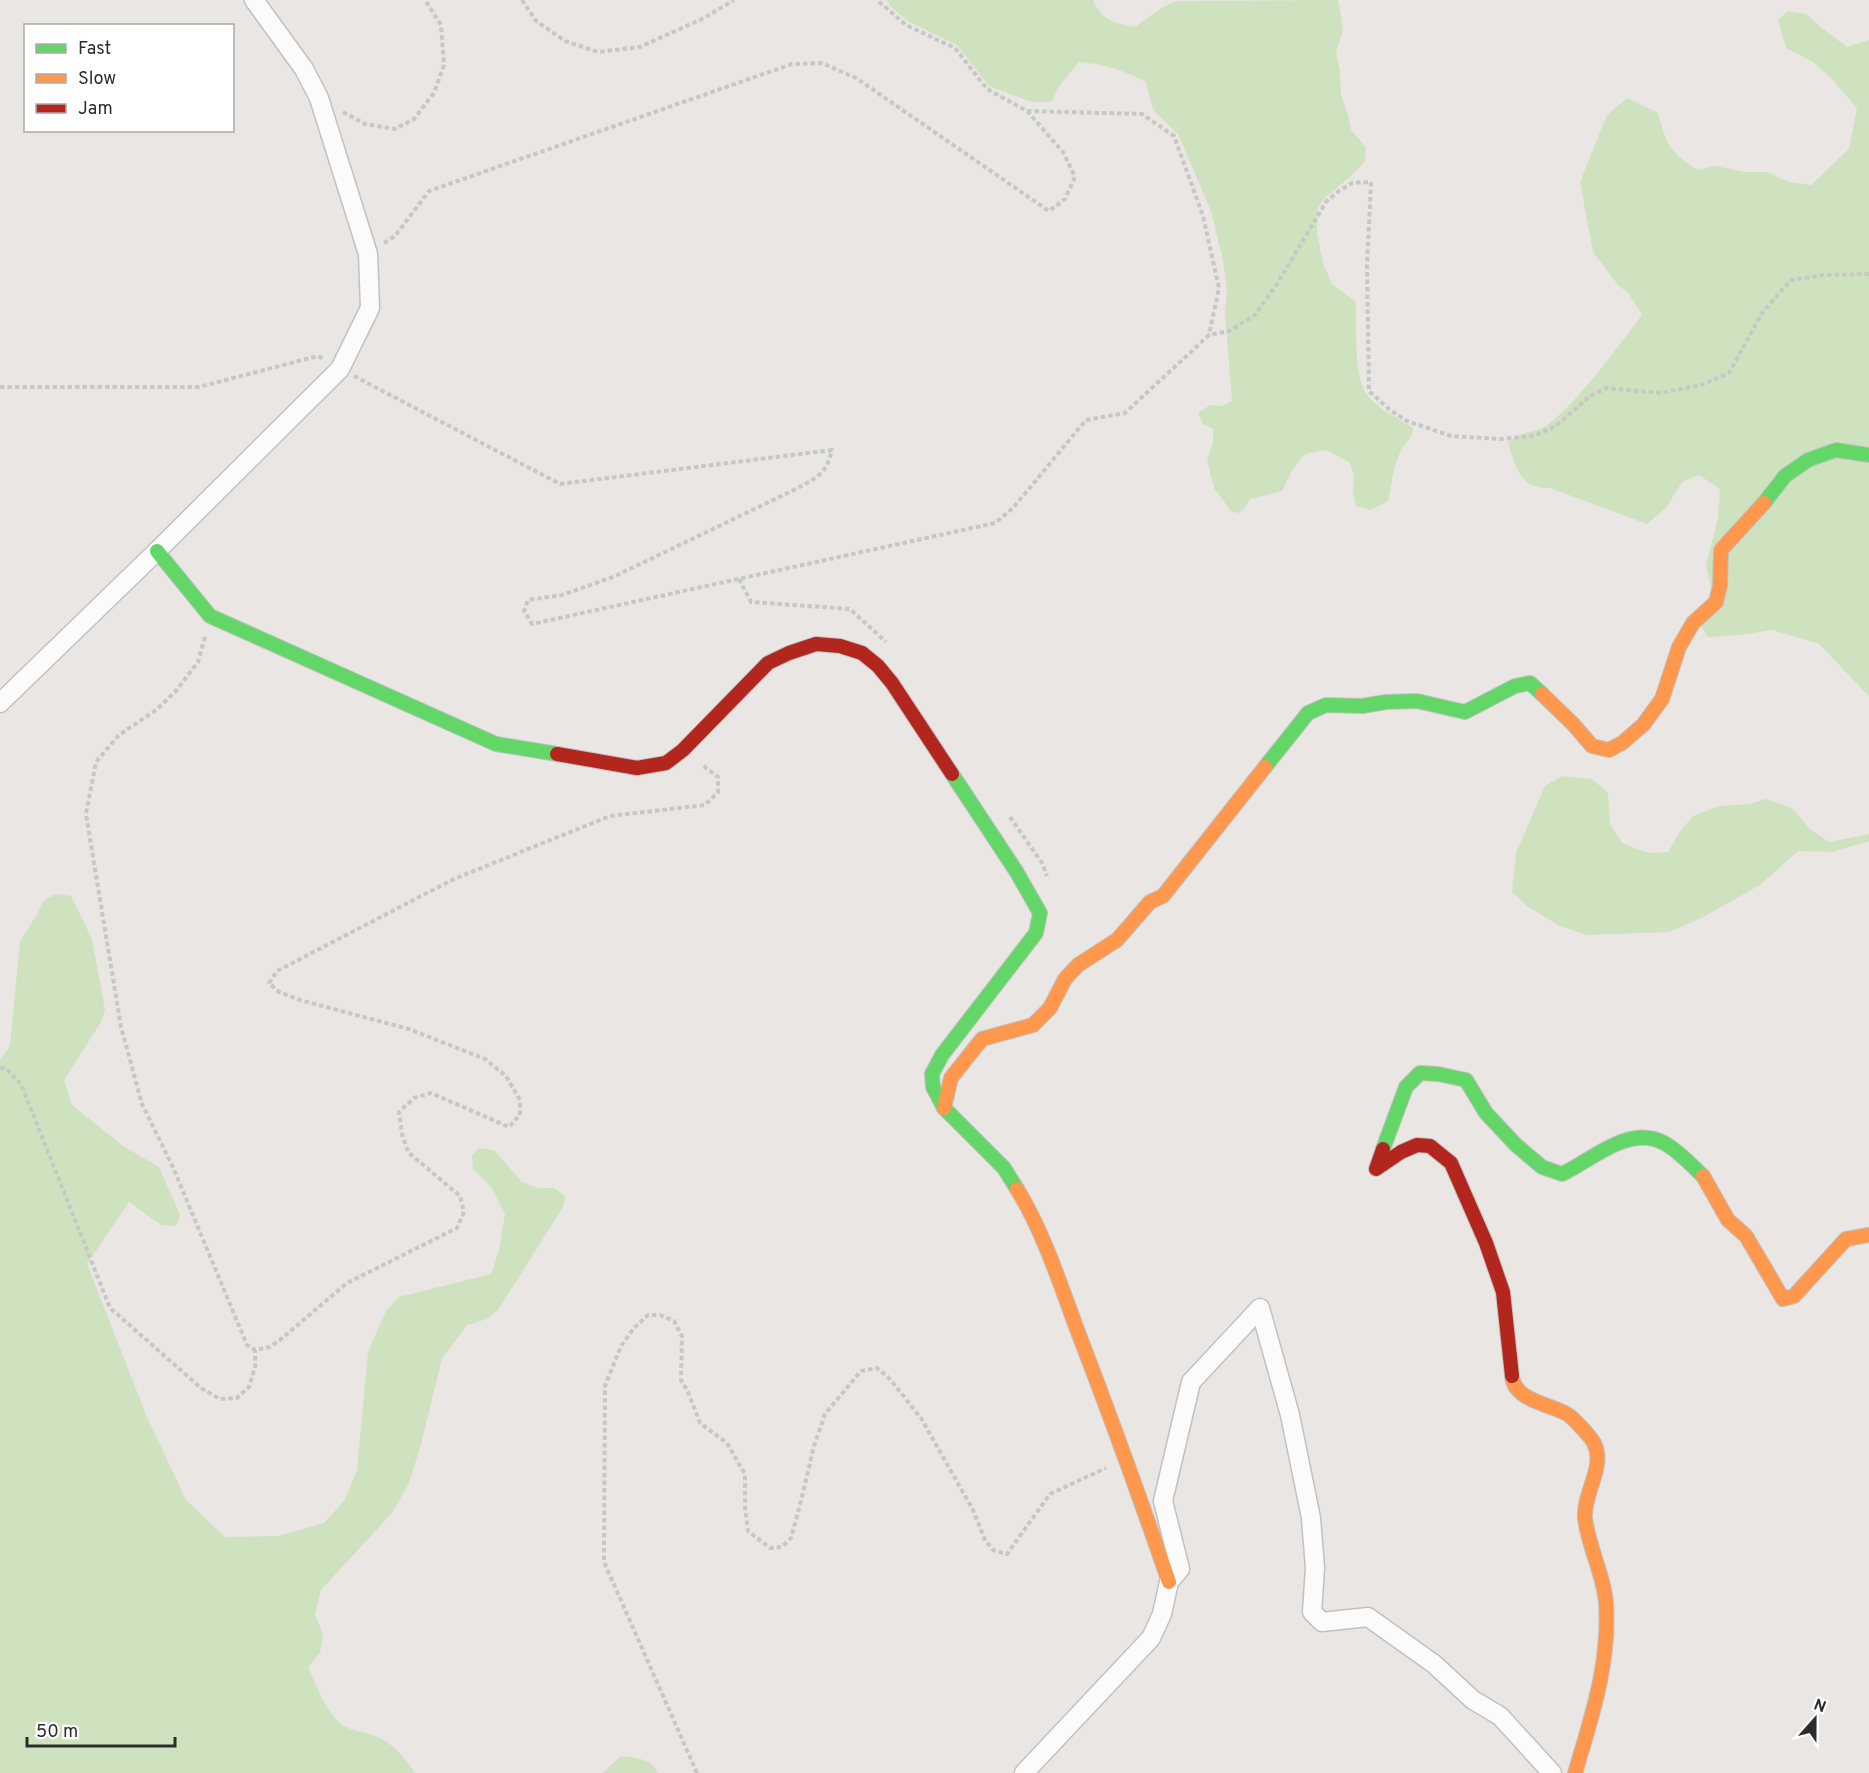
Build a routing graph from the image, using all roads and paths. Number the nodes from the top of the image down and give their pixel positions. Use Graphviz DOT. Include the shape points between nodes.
graph roads {
  1 [pos="254,0"];
  2 [pos="425,0"];
  3 [pos="522,0"];
  4 [pos="734,0"];
  5 [pos="877,0"];
  6 [pos="319,98"];
  7 [pos="1027,111"];
  8 [pos="368,254"];
  9 [pos="1869,274"];
  10 [pos="1209,335"];
  11 [pos="340,369"];
  12 [pos="0,387"];
  13 [pos="1869,454"];
  14 [pos="157,551"];
  15 [pos="210,616"];
  16 [pos="0,703"];
  17 [pos="683,750"];
  18 [pos="0,1068"];
  19 [pos="944,1108"];
  20 [pos="1869,1235"];
  21 [pos="255,1350"];
  22 [pos="1126,1458"];
  23 [pos="1169,1582"];
  24 [pos="697,1773"];
  25 [pos="1024,1773"];
  26 [pos="1552,1773"];
  27 [pos="1575,1773"];
  1 -- 6 [label="street" via="304,69"];
  2 -- 6 [label="path" via="441,25 444,65 434,93 414,119 395,129 365,124"];
  3 -- 4 [label="path" via="536,21 565,41 598,52 640,47 705,18"];
  5 -- 7 [label="path" via="906,25 955,48 987,89"];
  6 -- 8 [label="street"];
  7 -- 8 [label="path" via="1063,152 1075,177 1065,199 1049,211 856,78 822,63 792,64 429,191 395,236"];
  7 -- 10 [label="path" via="1142,114 1174,135 1203,216 1219,288"];
  8 -- 11 [label="street" via="370,308"];
  9 -- 10 [label="path" via="1791,280 1762,313 1729,373 1701,386 1660,393 1607,388 1590,396 1556,426 1534,436 1451,436 1407,421 1369,391 1367,265 1371,182 1352,183 1326,202 1255,315 1229,331"];
  10 -- 11 [label="path" via="1125,413 1086,420 1013,508 994,523 532,624 524,611 528,600 562,595 613,577 796,489 818,476 828,465 832,450 560,484"];
  11 -- 12 [label="path" via="318,356 199,387"];
  11 -- 14 [label="street"];
  13 -- 19 [label="street" via="1836,450 1808,460 1785,477 1733,535 1721,550 1716,602 1693,623 1679,648 1662,699 1643,725 1609,750 1592,746 1530,683 1515,686 1466,712 1417,701 1326,705 1308,713 1162,896 1150,902 1117,940 1078,965 1065,979 1050,1008 1033,1025 982,1039 951,1078"];
  14 -- 15 [label="street"];
  14 -- 16 [label="street"];
  15 -- 17 [label="street" via="496,744 637,768 666,763"];
  15 -- 21 [label="path" via="198,662 175,692 119,735 96,762 86,814 121,1027 142,1104 172,1165 247,1345"];
  17 -- 19 [label="street" via="768,663 816,644 862,653 892,683 1040,913 1036,933 942,1055 932,1074 933,1087"];
  17 -- 21 [label="path" via="718,777 718,792 705,805 610,816 454,879 277,971 269,983 279,992 409,1029 485,1059 506,1077 520,1100 520,1115 509,1127 431,1093 414,1098 399,1112 405,1143 408,1152 460,1196 464,1212 457,1228 346,1283 280,1340"];
  18 -- 21 [label="path" via="7,1068 21,1084 110,1308 201,1388 220,1399 237,1398 249,1387"];
  19 -- 22 [label="street" via="1004,1168 1027,1205"];
  20 -- 27 [label="street" via="1846,1239 1794,1296 1783,1299 1746,1236 1728,1220 1704,1178 1662,1142 1641,1137 1615,1144 1562,1174 1542,1167 1516,1145 1486,1113 1466,1080 1420,1073 1406,1087 1376,1169 1417,1145 1430,1146 1451,1163 1503,1292 1512,1381 1522,1395 1568,1414 1594,1443 1598,1462 1587,1496 1585,1518 1606,1601 1605,1654 1598,1697"];
  22 -- 23 [label="street"];
  22 -- 24 [label="path" via="1050,1494 1007,1554 993,1550 921,1418 877,1368 861,1371 825,1414 791,1538 782,1547 770,1548 748,1531 745,1474 728,1443 700,1423 681,1380 682,1336 674,1321 660,1315 648,1316 621,1346 605,1386 604,1562"];
  23 -- 25 [label="street" via="1162,1614 1151,1638"];
  23 -- 26 [label="street" via="1180,1569 1163,1501 1191,1382 1260,1308 1290,1414 1311,1518 1315,1568 1312,1612 1322,1622 1368,1617 1394,1634 1473,1700 1500,1716"];
}
